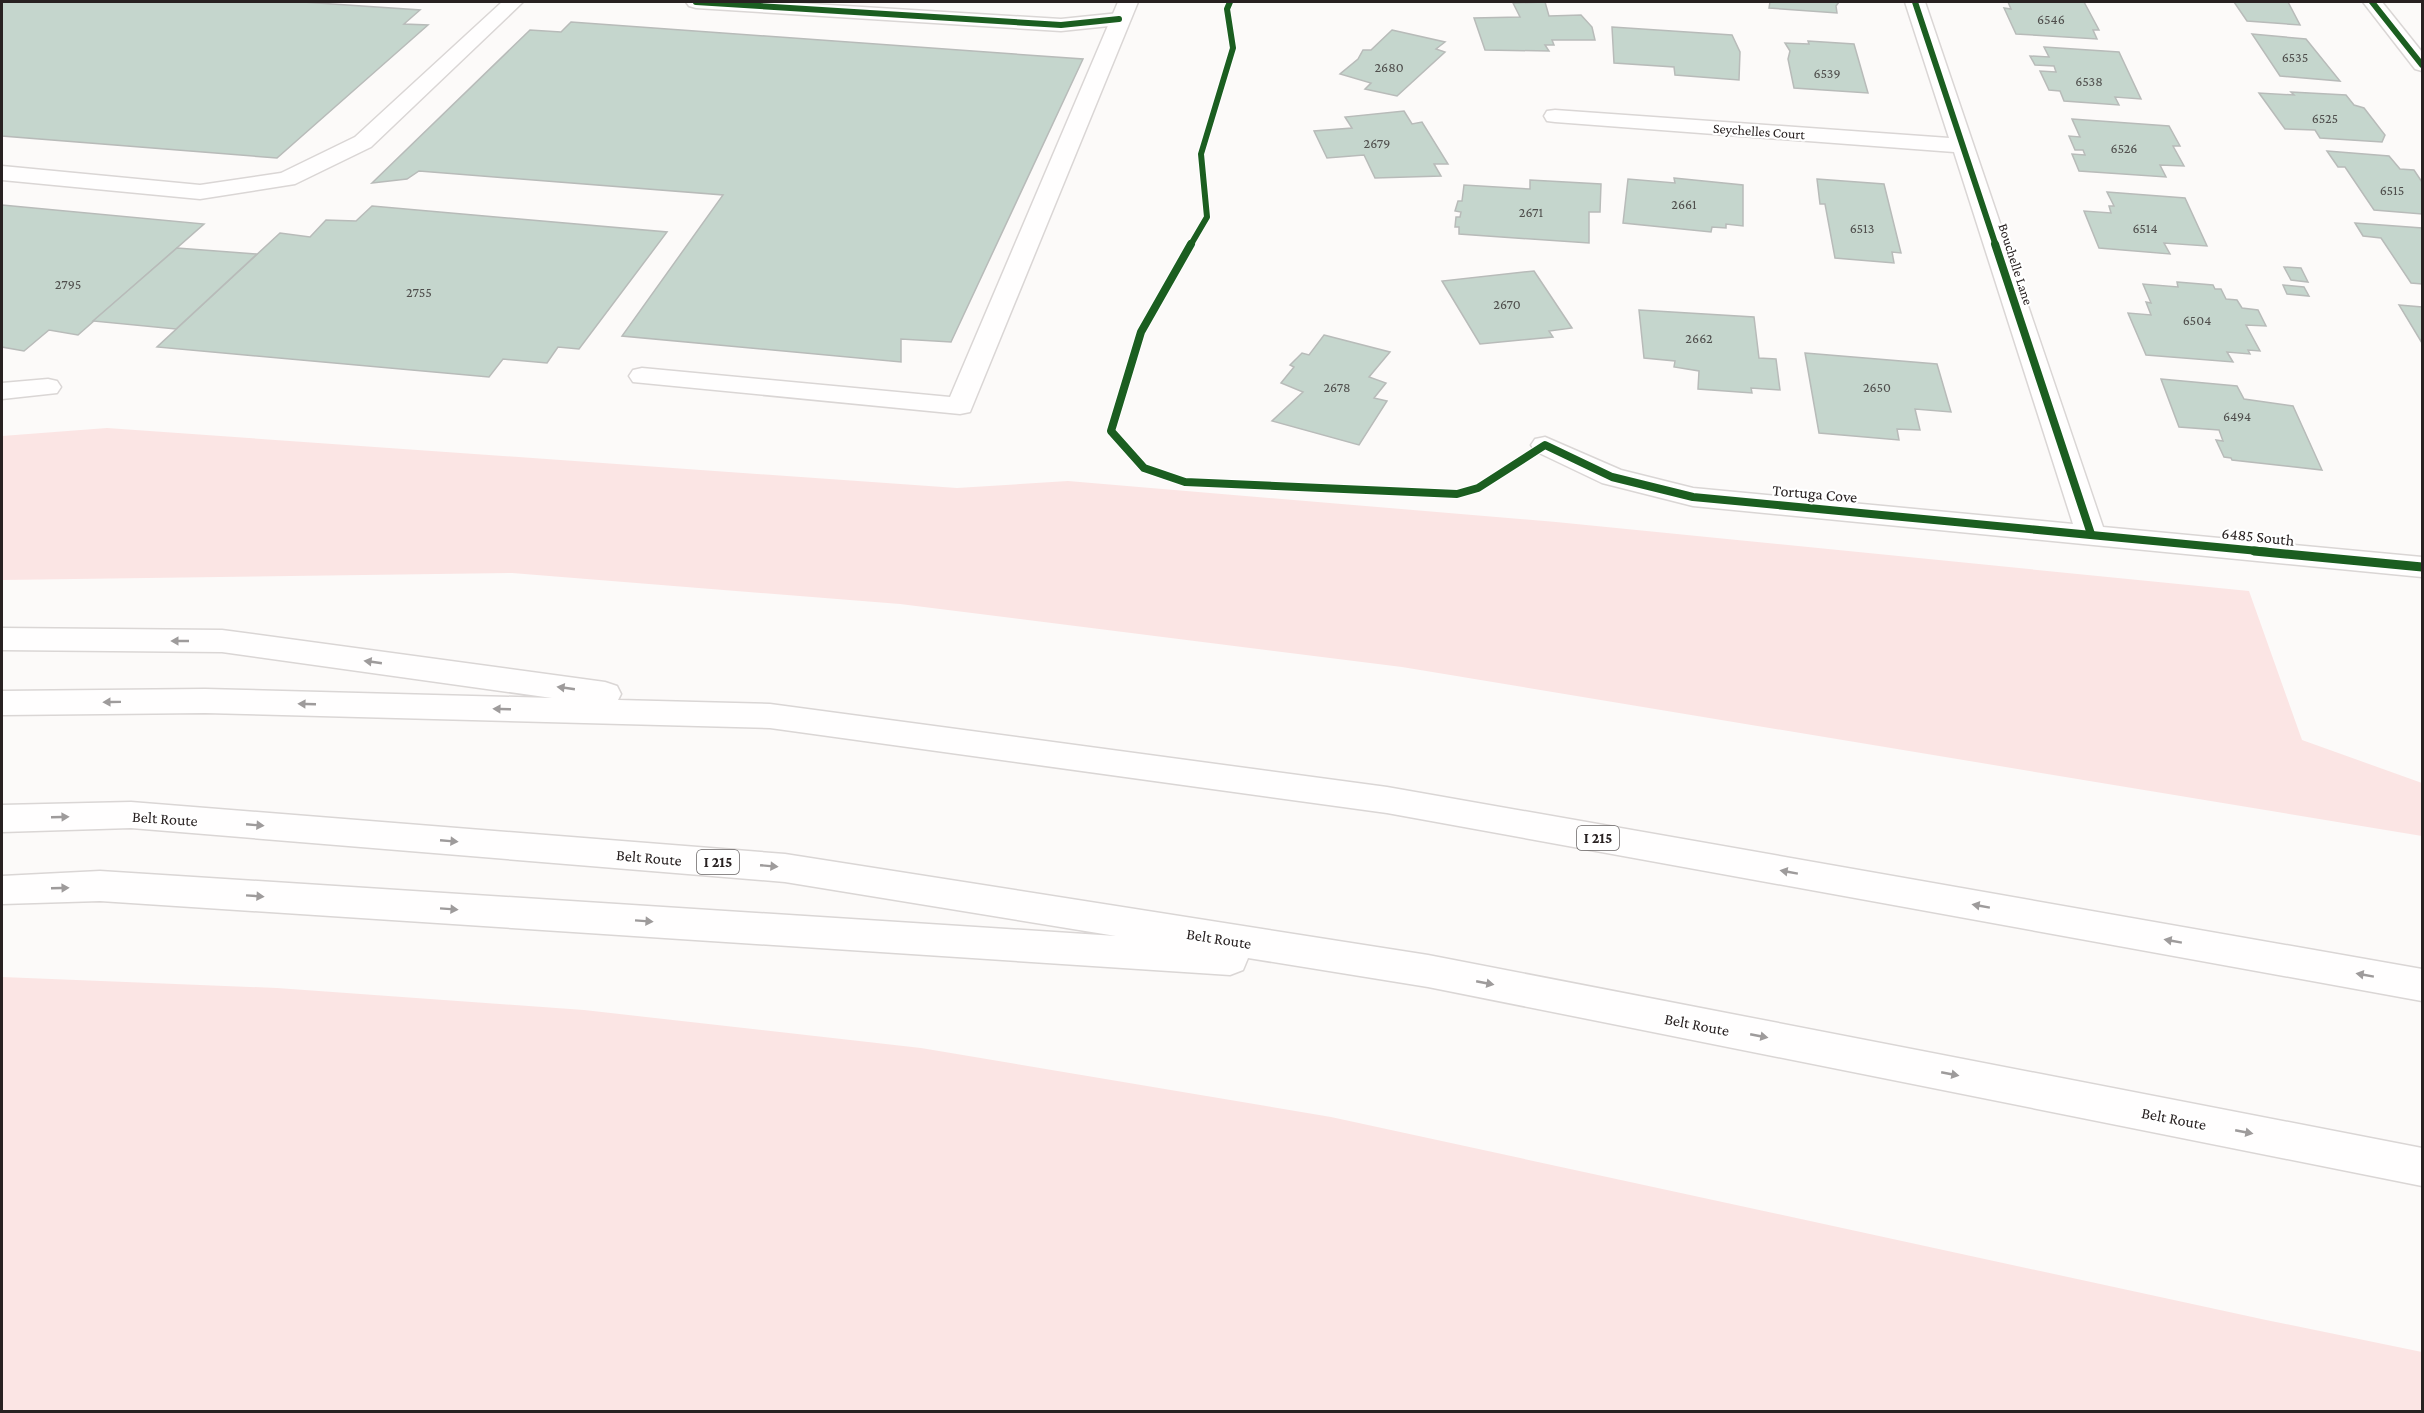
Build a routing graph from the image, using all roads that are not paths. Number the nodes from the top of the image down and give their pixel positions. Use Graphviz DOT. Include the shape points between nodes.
graph roads {
  1 [pos="513,2"];
  2 [pos="696,2"];
  3 [pos="1915,2"];
  4 [pos="2372,2"];
  5 [pos="1075,5"];
  6 [pos="1123,10"];
  7 [pos="2422,65"];
  8 [pos="1555,116"];
  9 [pos="1963,146"];
  10 [pos="2,173"];
  11 [pos="642,376"];
  12 [pos="48,387"];
  13 [pos="2,391"];
  14 [pos="1545,445"];
  15 [pos="2091,534"];
  16 [pos="2422,567"];
  17 [pos="2,639"];
  18 [pos="2,703"];
  19 [pos="770,716"];
  20 [pos="2,819"];
  21 [pos="2,890"];
  22 [pos="1428,971"];
  23 [pos="2422,985"];
  24 [pos="2422,1167"];
  1 -- 10 [label="main road" via="363,142 287,179 200,192"];
  2 -- 6 [label="main road" via="1061,26"];
  3 -- 9 [label="main road, Bouchelle Lane"];
  4 -- 7 [label="main road"];
  5 -- 6 [label="main road"];
  6 -- 11 [label="main road" via="960,405"];
  8 -- 9 [label="main road, Seychelles Court"];
  9 -- 15 [label="main road, Bouchelle Lane"];
  12 -- 13 [label="main road"];
  14 -- 15 [label="main road, Tortuga Cove" via="1612,477 1693,497"];
  15 -- 16 [label="main road, 6485 South"];
  19 -- 17 [label="main road, one-way" via="222,641"];
  19 -- 18 [label="main road, I 215, one-way" via="205,701"];
  23 -- 19 [label="main road, I 215, one-way" via="1387,800"];
  20 -- 22 [label="main road, Belt Route / I 215, one-way" via="131,815 785,868"];
  21 -- 22 [label="main road, one-way" via="100,886"];
  22 -- 24 [label="main road, Belt Route / I 215, one-way"];
}
